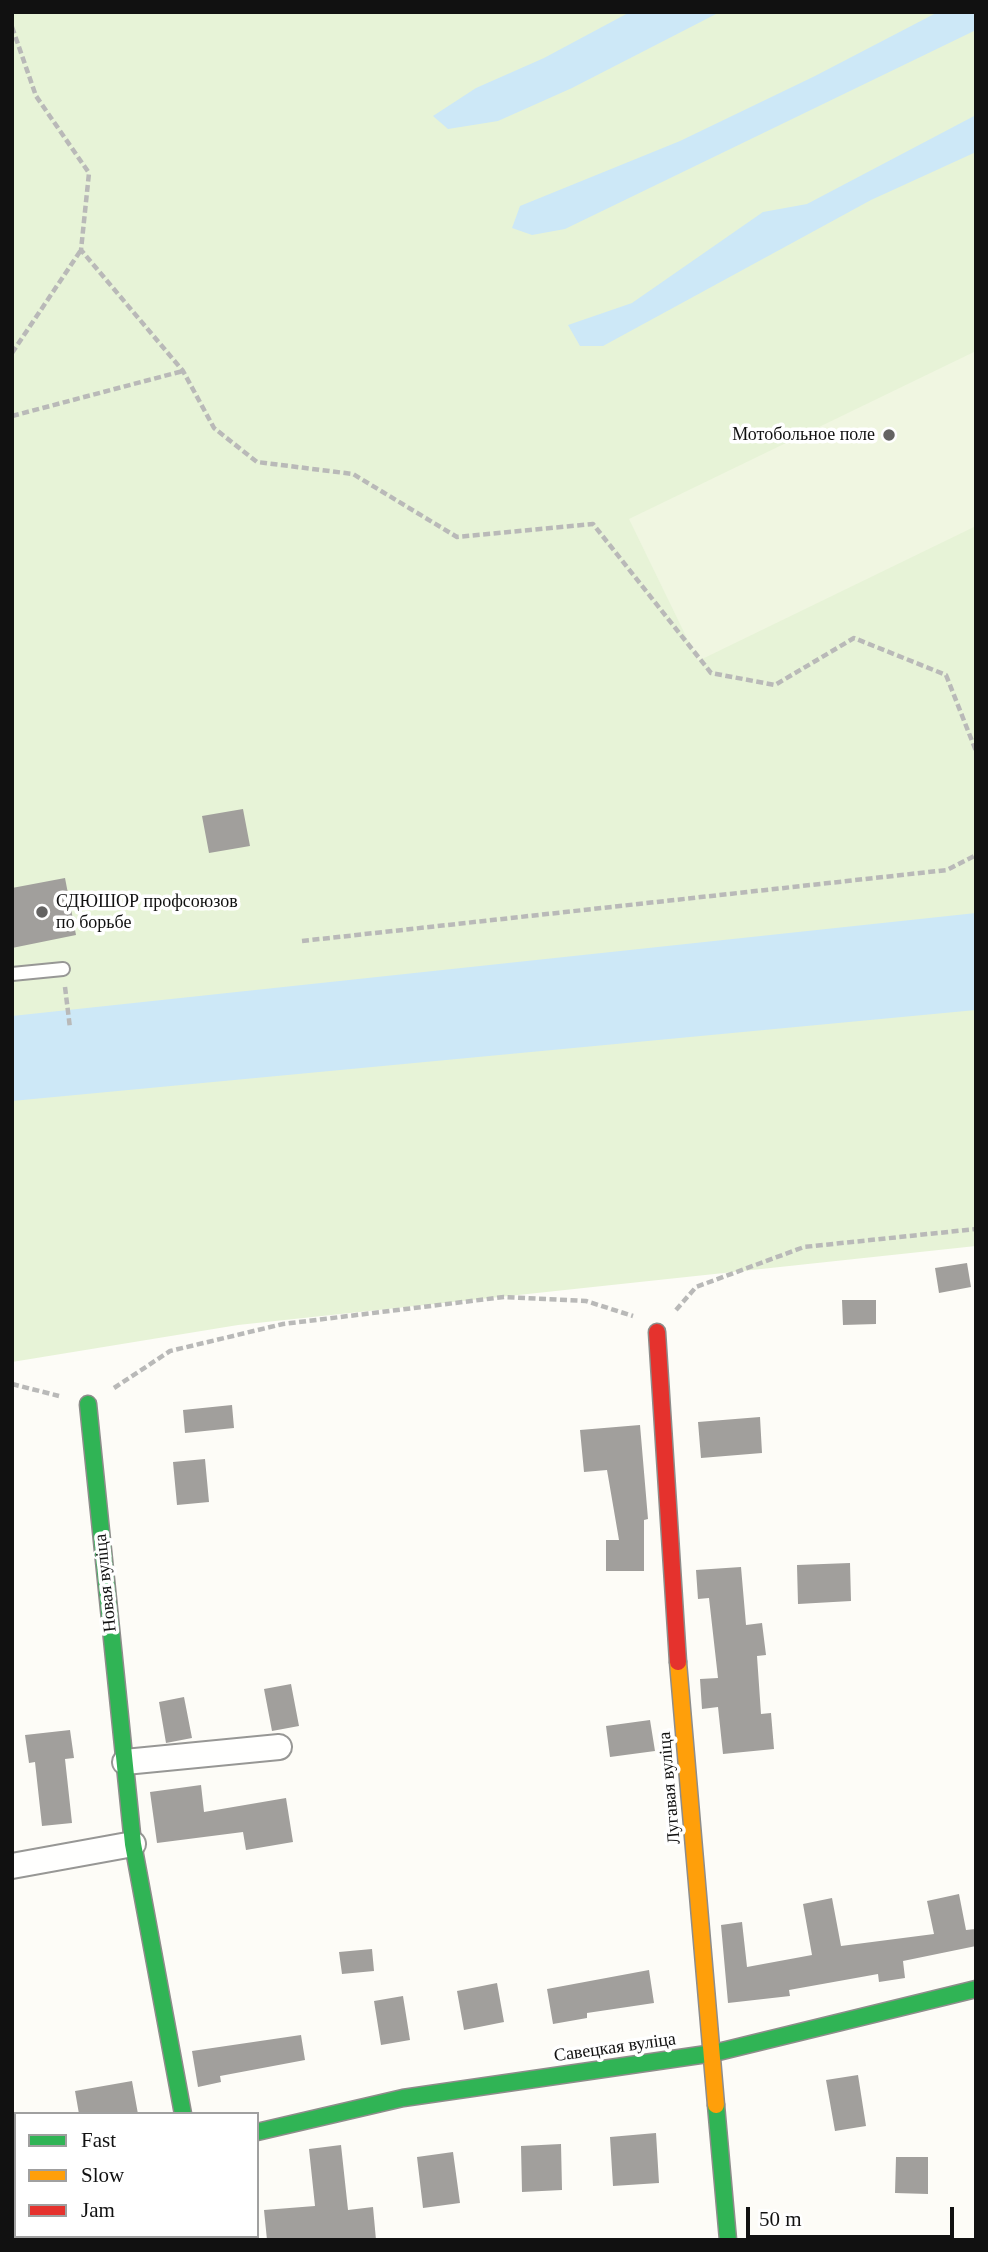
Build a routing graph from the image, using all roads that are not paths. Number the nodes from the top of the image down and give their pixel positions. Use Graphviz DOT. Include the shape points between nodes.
graph roads {
  1 [pos="63,969"];
  2 [pos="12,974"];
  3 [pos="657,1332"];
  4 [pos="88,1405"];
  5 [pos="279,1747"];
  6 [pos="125,1762"];
  7 [pos="133,1844"];
  8 [pos="12,1866"];
  9 [pos="976,1989"];
  10 [pos="714,2053"];
  11 [pos="183,2112"];
  12 [pos="259,2132"];
  13 [pos="728,2240"];
  1 -- 2 [label="lane"];
  3 -- 10 [label="street, Лугавая вуліца" via="675,1627"];
  4 -- 6 [label="street, Новая вуліца"];
  5 -- 6 [label="street"];
  6 -- 7 [label="street, Новая вуліца"];
  7 -- 8 [label="street"];
  7 -- 11 [label="street, Новая вуліца"];
  9 -- 10 [label="street, Савецкая вуліца"];
  10 -- 12 [label="street, Савецкая вуліца" via="403,2098"];
  10 -- 13 [label="street, Лугавая вуліца"];
}
